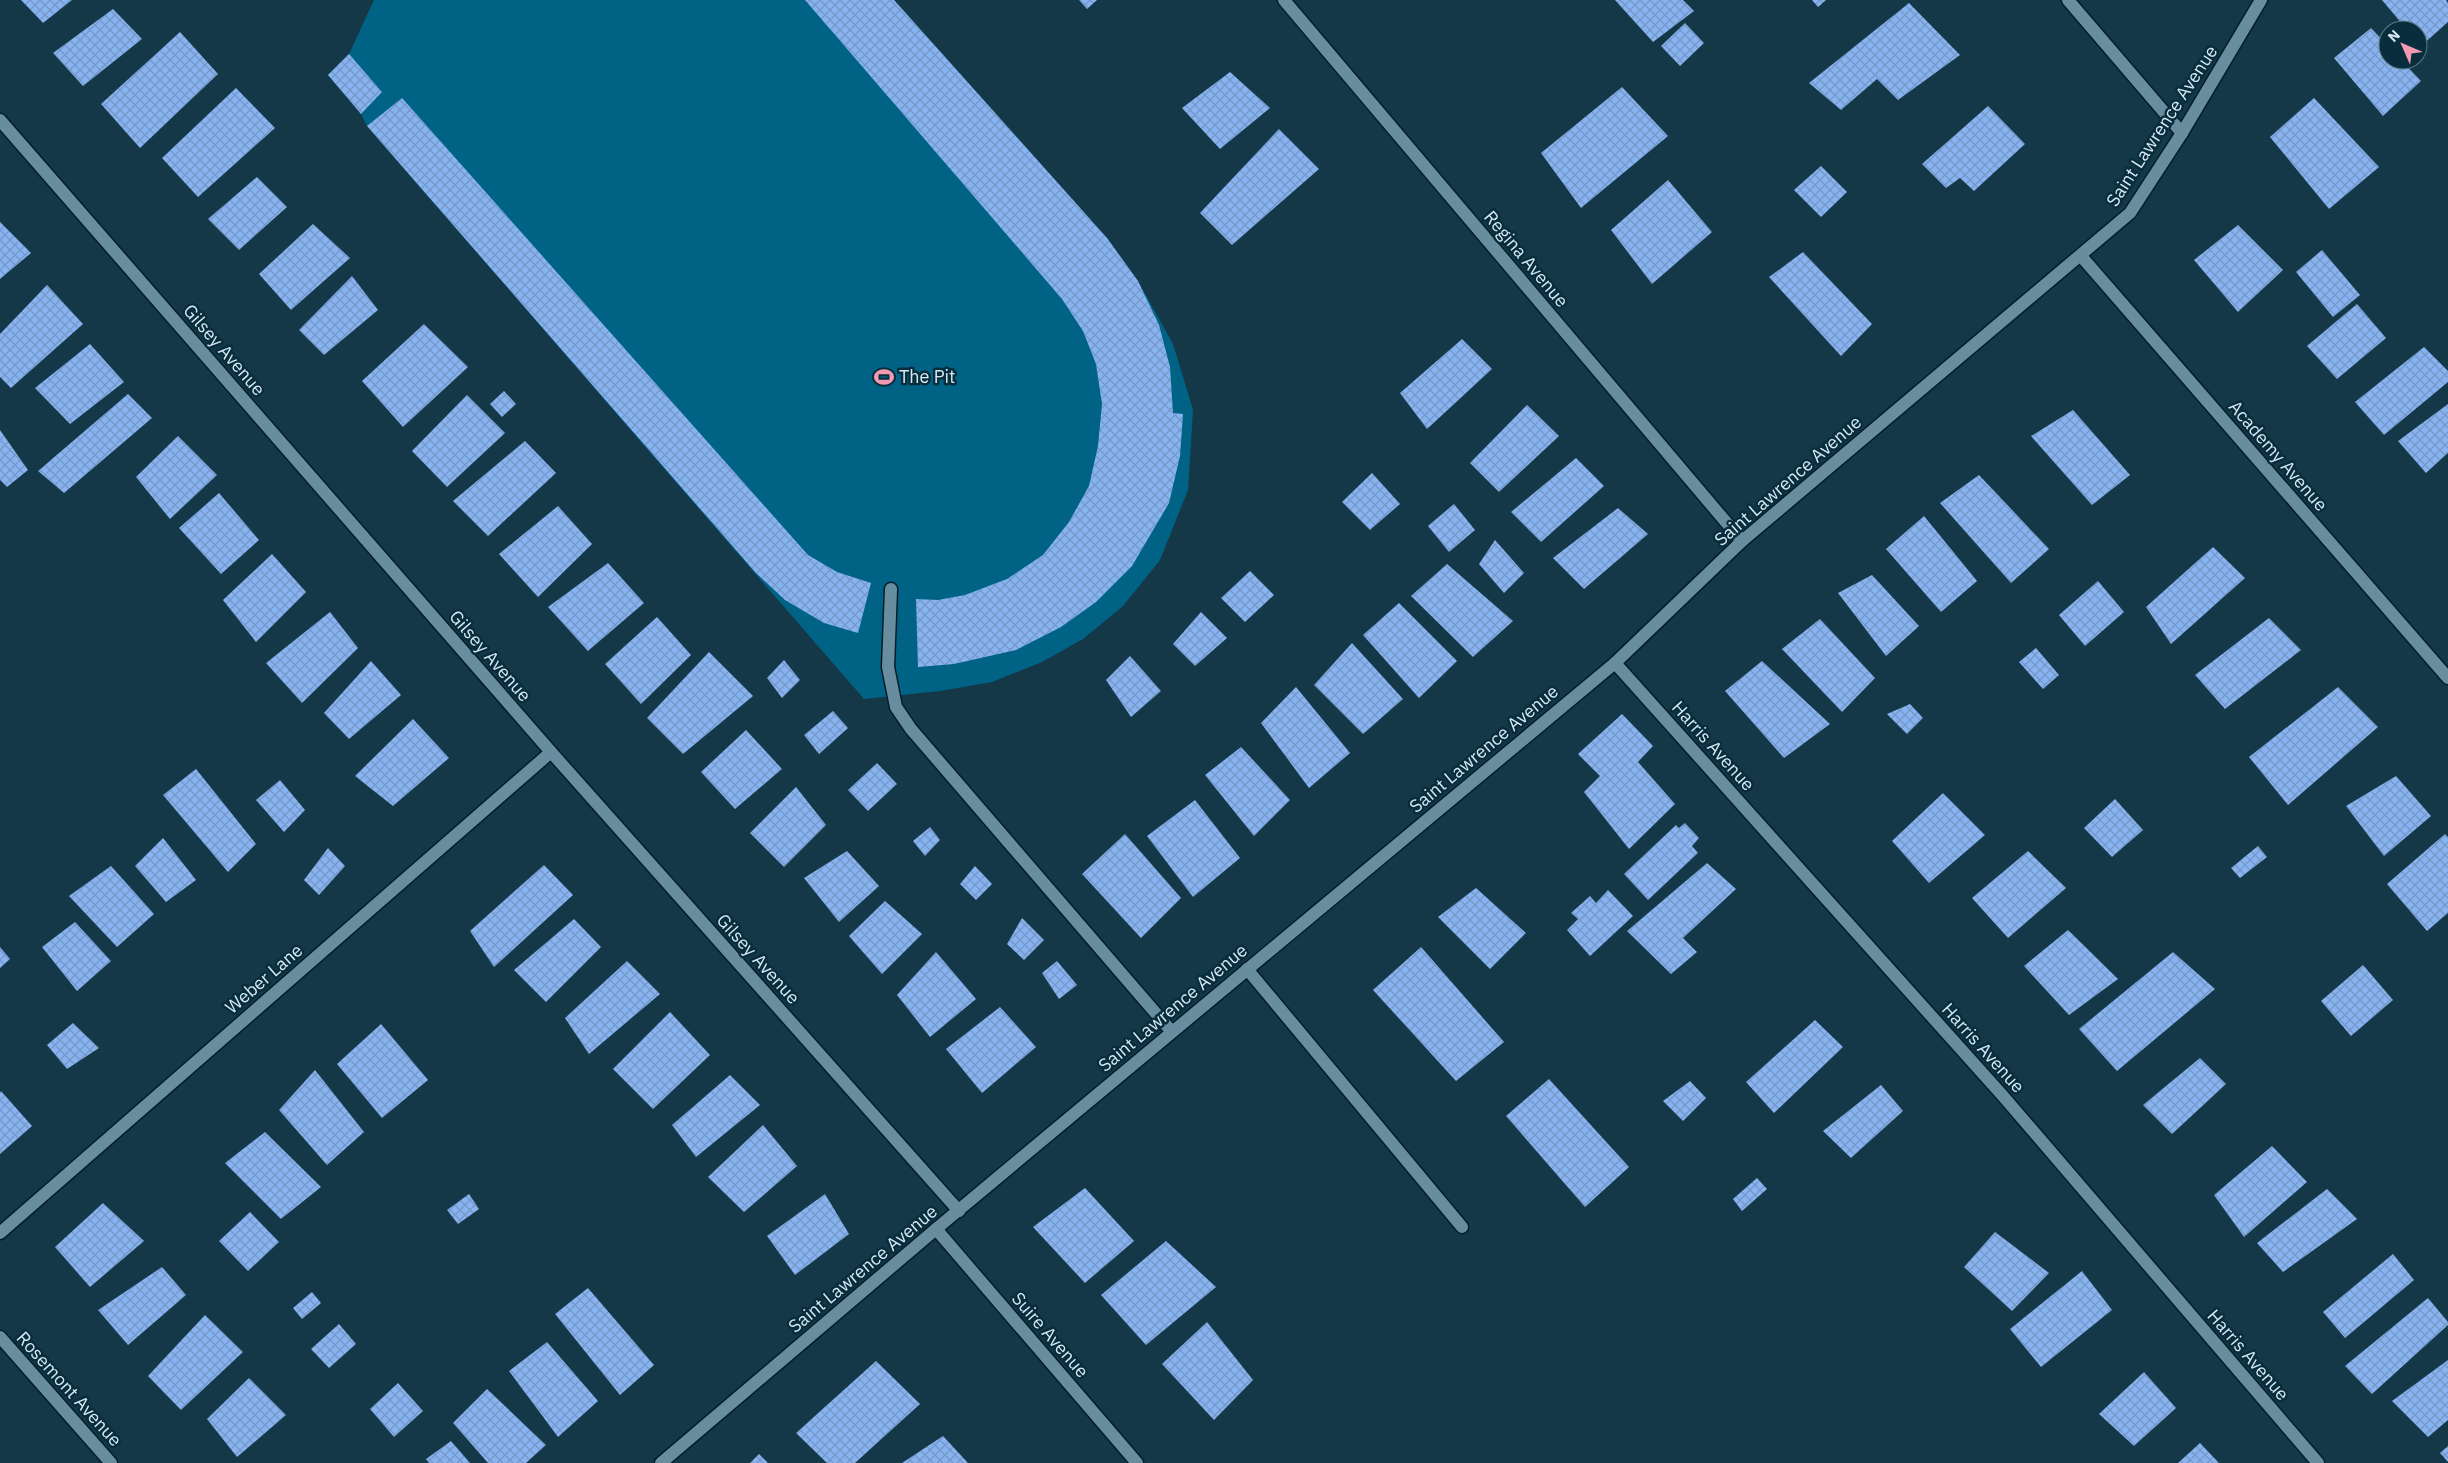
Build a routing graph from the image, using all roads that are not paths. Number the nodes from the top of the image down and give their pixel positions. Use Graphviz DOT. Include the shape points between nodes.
graph roads {
  1 [pos="1284,0"];
  2 [pos="2068,0"];
  3 [pos="2261,0"];
  4 [pos="0,120"];
  5 [pos="2182,133"];
  6 [pos="2081,256"];
  7 [pos="1742,541"];
  8 [pos="891,589"];
  9 [pos="1615,663"];
  10 [pos="2448,678"];
  11 [pos="551,752"];
  12 [pos="1247,969"];
  13 [pos="1172,1032"];
  14 [pos="958,1210"];
  15 [pos="1462,1227"];
  16 [pos="936,1229"];
  17 [pos="0,1233"];
  18 [pos="0,1337"];
  19 [pos="111,1463"];
  20 [pos="661,1463"];
  21 [pos="1137,1463"];
  22 [pos="2318,1463"];
  1 -- 7 [label="street, Regina Avenue"];
  2 -- 5 [label="street"];
  3 -- 5 [label="street, Saint Lawrence Avenue"];
  4 -- 11 [label="street, Gilsey Avenue"];
  5 -- 6 [label="street, Saint Lawrence Avenue" via="2130,213"];
  6 -- 7 [label="street, Saint Lawrence Avenue"];
  6 -- 10 [label="street, Academy Avenue"];
  7 -- 9 [label="street, Saint Lawrence Avenue"];
  8 -- 13 [label="street" via="888,667 896,707 911,729"];
  9 -- 12 [label="street, Saint Lawrence Avenue"];
  9 -- 22 [label="street, Harris Avenue" via="2003,1096"];
  11 -- 14 [label="street, Gilsey Avenue"];
  11 -- 17 [label="street, Weber Lane"];
  12 -- 13 [label="street, Saint Lawrence Avenue"];
  12 -- 15 [label="street"];
  13 -- 14 [label="street, Saint Lawrence Avenue"];
  14 -- 16 [label="street, Saint Lawrence Avenue"];
  16 -- 20 [label="street, Saint Lawrence Avenue"];
  16 -- 21 [label="street, Suire Avenue"];
  18 -- 19 [label="street, Rosemont Avenue"];
}
